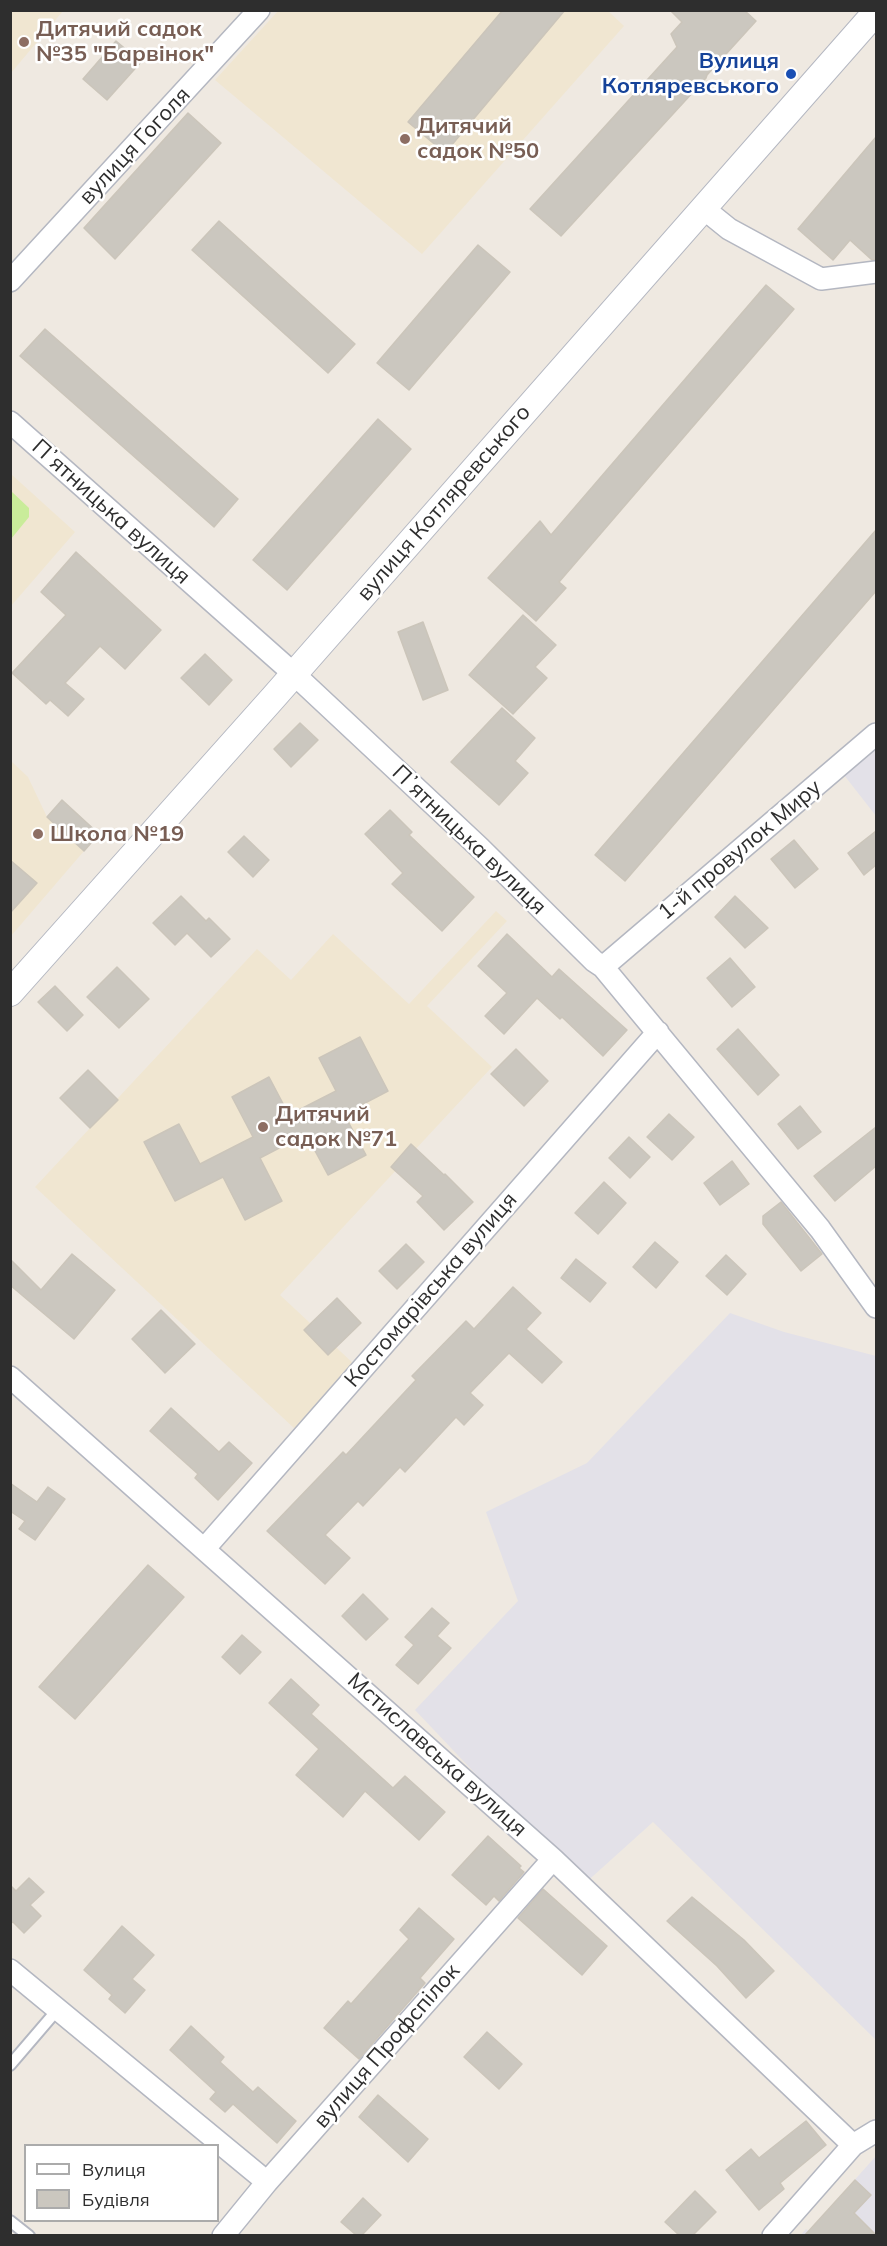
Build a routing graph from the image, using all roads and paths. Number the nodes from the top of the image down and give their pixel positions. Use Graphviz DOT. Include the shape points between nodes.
graph roads {
  1 [pos="259,10"];
  2 [pos="876,12"];
  3 [pos="703,208"];
  4 [pos="876,272"];
  5 [pos="10,281"];
  6 [pos="10,422"];
  7 [pos="294,674"];
  8 [pos="876,734"];
  9 [pos="603,967"];
  10 [pos="10,993"];
  11 [pos="657,1032"];
  12 [pos="876,1307"];
  13 [pos="10,1377"];
  14 [pos="205,1548"];
  15 [pos="553,1859"];
  16 [pos="10,1970"];
  17 [pos="58,2009"];
  18 [pos="10,2065"];
  19 [pos="876,2131"];
  20 [pos="853,2145"];
  21 [pos="267,2182"];
  22 [pos="10,2221"];
  23 [pos="29,2235"];
  24 [pos="224,2235"];
  25 [pos="773,2235"];
  1 -- 5 [label="street, вулиця Гоголя"];
  2 -- 3 [label="street, вулиця Котляревського"];
  3 -- 4 [label="street" via="729,229 821,279"];
  3 -- 7 [label="street, вулиця Котляревського"];
  6 -- 7 [label="street, Пʼятницька вулиця"];
  7 -- 9 [label="street, Пʼятницька вулиця"];
  7 -- 10 [label="street, вулиця Котляревського"];
  8 -- 9 [label="street, 1-й провулок Миру"];
  9 -- 11 [label="street, Пʼятницька вулиця"];
  11 -- 12 [label="street, Пʼятницька вулиця" via="820,1229"];
  11 -- 14 [label="street, Костомарівська вулиця"];
  13 -- 14 [label="street, Мстиславська вулиця"];
  14 -- 15 [label="street, Мстиславська вулиця"];
  15 -- 20 [label="street, Мстиславська вулиця"];
  15 -- 21 [label="street, вулиця Профспілок"];
  16 -- 17 [label="street"];
  17 -- 18 [label="lane"];
  17 -- 21 [label="street"];
  19 -- 20 [label="street"];
  20 -- 25 [label="street"];
  21 -- 24 [label="street, вулиця Профспілок"];
  22 -- 23 [label="lane"];
}
